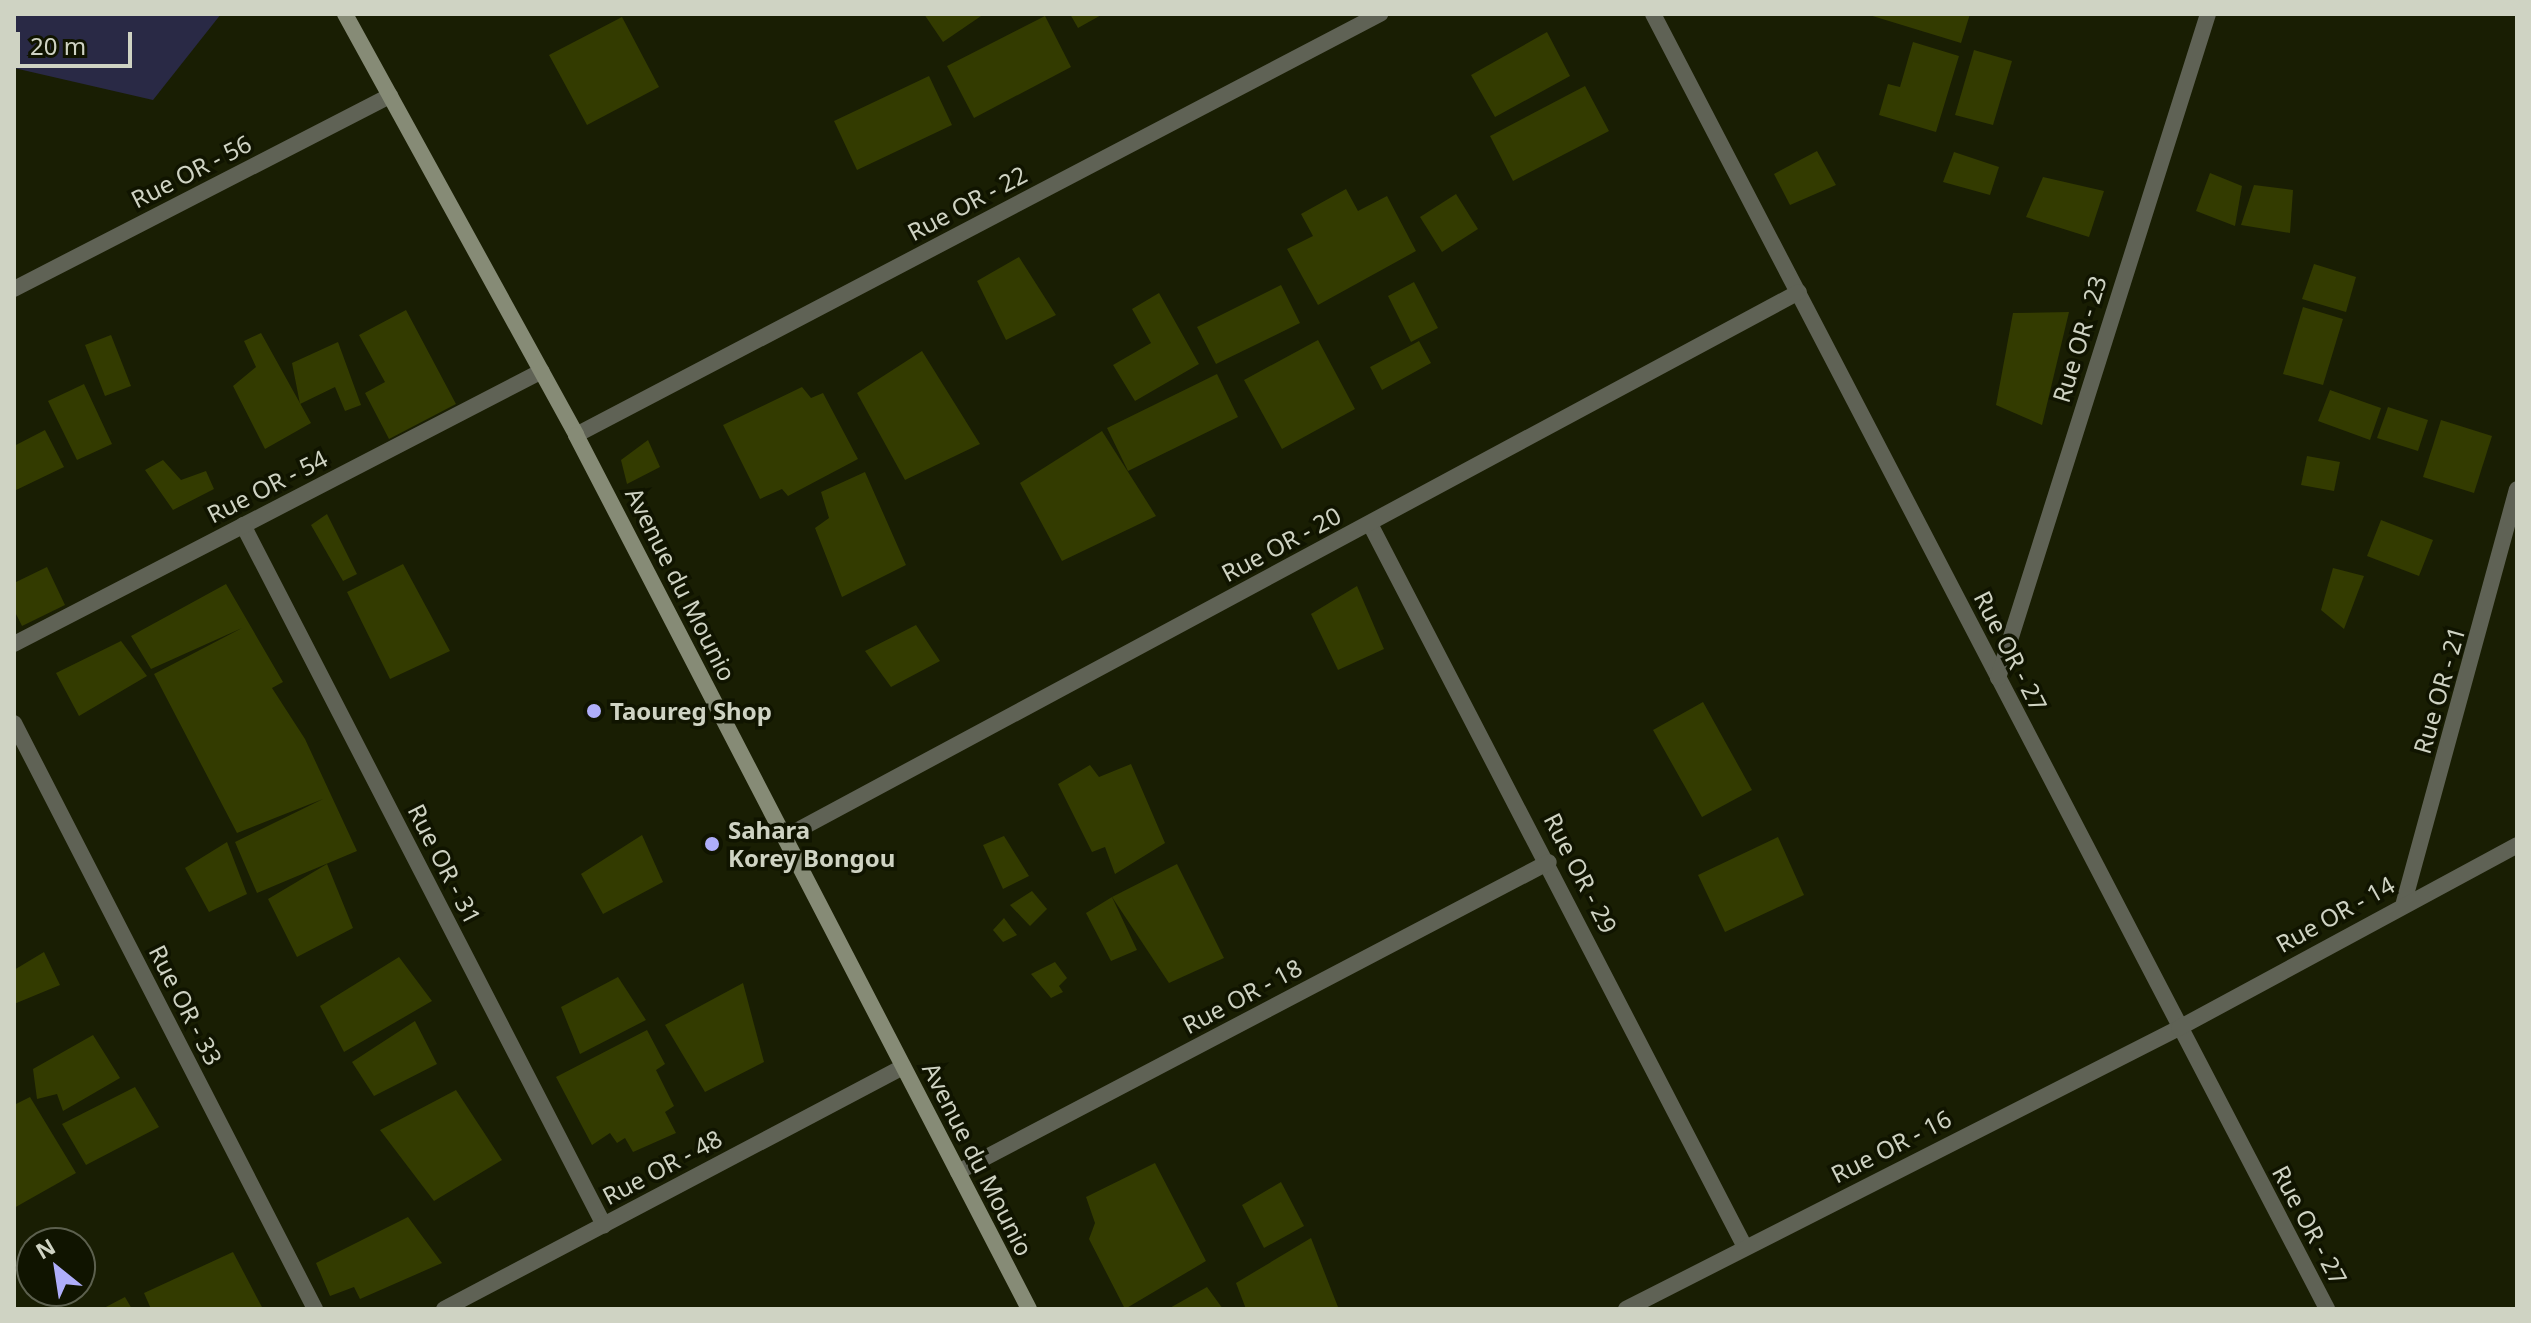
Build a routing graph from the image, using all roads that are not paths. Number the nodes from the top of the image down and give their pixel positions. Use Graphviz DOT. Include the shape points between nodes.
graph roads {
  1 [pos="345,14"];
  2 [pos="1380,14"];
  3 [pos="1653,14"];
  4 [pos="2208,14"];
  5 [pos="390,96"];
  6 [pos="14,289"];
  7 [pos="1799,292"];
  8 [pos="542,371"];
  9 [pos="576,435"];
  10 [pos="2517,489"];
  11 [pos="1370,524"];
  12 [pos="243,525"];
  13 [pos="14,644"];
  14 [pos="1998,678"];
  15 [pos="14,723"];
  16 [pos="785,837"];
  17 [pos="2517,845"];
  18 [pos="1549,862"];
  19 [pos="2404,902"];
  20 [pos="2179,1028"];
  21 [pos="903,1067"];
  22 [pos="958,1172"];
  23 [pos="604,1225"];
  24 [pos="1745,1247"];
  25 [pos="315,1309"];
  26 [pos="444,1309"];
  27 [pos="1029,1309"];
  28 [pos="1626,1309"];
  29 [pos="2327,1309"];
  1 -- 5 [label="street, Avenue du Mounio"];
  2 -- 9 [label="street, Rue OR - 22"];
  3 -- 7 [label="street, Rue OR - 27"];
  4 -- 14 [label="street, Rue OR - 23"];
  5 -- 6 [label="street, Rue OR - 56"];
  5 -- 8 [label="street, Avenue du Mounio"];
  7 -- 11 [label="street, Rue OR - 20"];
  7 -- 14 [label="street, Rue OR - 27"];
  8 -- 9 [label="street, Avenue du Mounio"];
  8 -- 12 [label="street, Rue OR - 54"];
  9 -- 16 [label="street, Avenue du Mounio"];
  10 -- 19 [label="street, Rue OR - 21"];
  11 -- 16 [label="street, Rue OR - 20"];
  11 -- 18 [label="street, Rue OR - 29"];
  12 -- 13 [label="street, Rue OR - 54"];
  12 -- 23 [label="street, Rue OR - 31"];
  14 -- 20 [label="street, Rue OR - 27"];
  15 -- 25 [label="street, Rue OR - 33"];
  16 -- 21 [label="street, Avenue du Mounio"];
  17 -- 19 [label="street, Rue OR - 14"];
  18 -- 22 [label="street, Rue OR - 18"];
  18 -- 24 [label="street, Rue OR - 29"];
  19 -- 20 [label="street, Rue OR - 14"];
  20 -- 24 [label="street, Rue OR - 16"];
  20 -- 29 [label="street, Rue OR - 27"];
  21 -- 22 [label="street, Avenue du Mounio"];
  21 -- 23 [label="street, Rue OR - 48"];
  22 -- 27 [label="street, Avenue du Mounio"];
  23 -- 26 [label="street, Rue OR - 48"];
  24 -- 28 [label="street, Rue OR - 16"];
}
